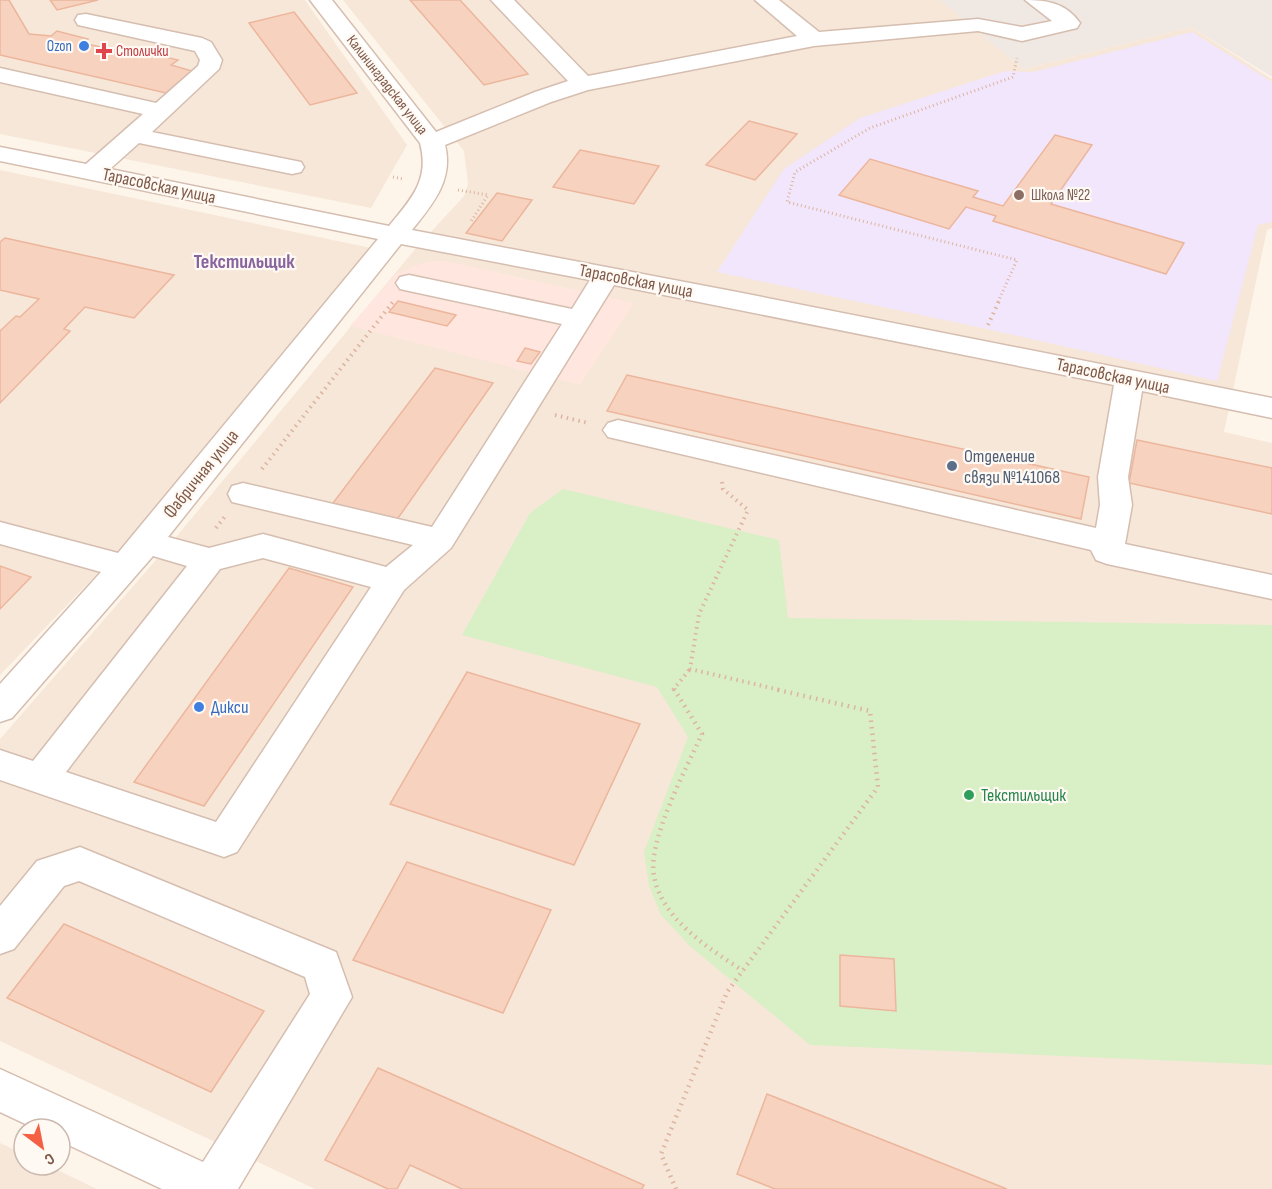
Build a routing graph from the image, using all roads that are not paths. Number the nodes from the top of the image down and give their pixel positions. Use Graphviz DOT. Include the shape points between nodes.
graph roads {
  1 [pos="321,0"];
  2 [pos="502,0"];
  3 [pos="766,0"];
  4 [pos="1036,0"];
  5 [pos="86,20"];
  6 [pos="814,39"];
  7 [pos="0,75"];
  8 [pos="583,84"];
  9 [pos="161,111"];
  10 [pos="134,135"];
  11 [pos="432,142"];
  12 [pos="0,154"];
  13 [pos="292,167"];
  14 [pos="92,172"];
  15 [pos="395,235"];
  16 [pos="607,275"];
  17 [pos="409,283"];
  18 [pos="579,319"];
  19 [pos="1129,379"];
  20 [pos="1272,408"];
  21 [pos="618,430"];
  22 [pos="243,494"];
  23 [pos="0,533"];
  24 [pos="440,540"];
  25 [pos="1109,543"];
  26 [pos="135,555"];
  27 [pos="208,560"];
  28 [pos="392,581"];
  29 [pos="1272,587"];
  30 [pos="0,708"];
  31 [pos="0,765"];
  32 [pos="40,779"];
  33 [pos="0,936"];
  34 [pos="0,1090"];
  35 [pos="212,1189"];
  1 -- 11 [label="street, Калининградская улица"];
  2 -- 8 [label="street"];
  3 -- 6 [label="street"];
  4 -- 6 [label="street" via="1069,23 1022,34 978,25"];
  5 -- 9 [label="street" via="194,44 208,53 208,69"];
  6 -- 8 [label="street"];
  7 -- 9 [label="street"];
  8 -- 11 [label="street"];
  9 -- 10 [label="street"];
  10 -- 13 [label="street"];
  10 -- 14 [label="street"];
  11 -- 15 [label="street, Калининградская улица" via="438,156 433,185"];
  12 -- 14 [label="street, Тарасовская улица"];
  14 -- 15 [label="street, Тарасовская улица"];
  15 -- 16 [label="street, Тарасовская улица"];
  15 -- 26 [label="street, Фабричная улица"];
  16 -- 18 [label="street"];
  16 -- 19 [label="street, Тарасовская улица"];
  17 -- 18 [label="street"];
  18 -- 24 [label="street"];
  19 -- 20 [label="street, Тарасовская улица"];
  19 -- 25 [label="street" via="1113,477 1116,505"];
  21 -- 25 [label="street"];
  22 -- 24 [label="street"];
  23 -- 26 [label="street"];
  24 -- 28 [label="street"];
  25 -- 29 [label="street" via="1107,552"];
  26 -- 27 [label="street"];
  26 -- 30 [label="street, Фабричная улица"];
  27 -- 28 [label="street" via="263,546"];
  27 -- 32 [label="street"];
  28 -- 32 [label="street" via="224,841"];
  31 -- 32 [label="street"];
  33 -- 35 [label="street" via="51,873 80,864 322,965 331,997"];
  34 -- 35 [label="street"];
}
